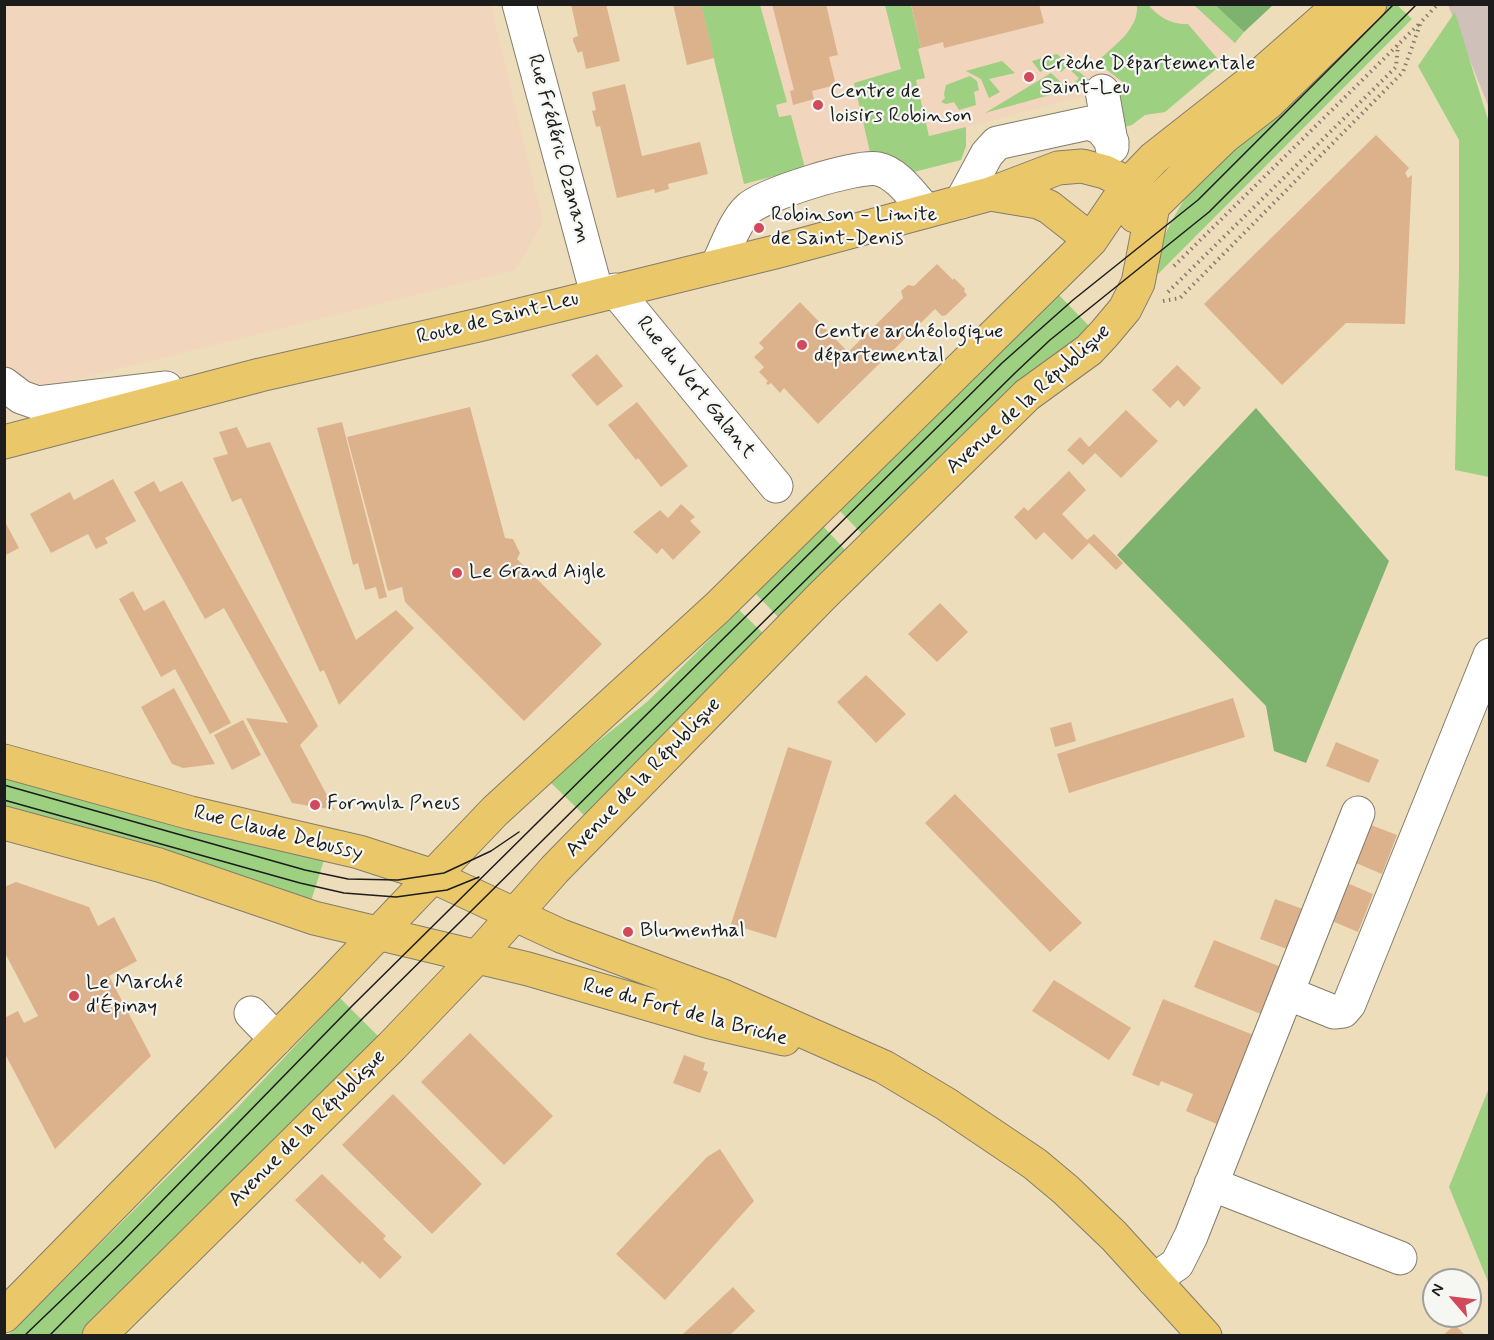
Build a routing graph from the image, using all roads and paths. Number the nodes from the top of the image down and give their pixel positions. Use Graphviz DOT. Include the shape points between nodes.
graph roads {
  1 [pos="519,4"];
  2 [pos="1370,4"];
  3 [pos="1438,4"];
  4 [pos="1333,7"];
  5 [pos="1420,22"];
  6 [pos="1398,45"];
  7 [pos="1102,91"];
  8 [pos="1112,142"];
  9 [pos="1123,181"];
  10 [pos="975,198"];
  11 [pos="1153,206"];
  12 [pos="926,212"];
  13 [pos="1091,240"];
  14 [pos="717,266"];
  15 [pos="1171,269"];
  16 [pos="606,292"];
  17 [pos="260,375"];
  18 [pos="4,384"];
  19 [pos="4,442"];
  20 [pos="776,486"];
  21 [pos="1490,655"];
  22 [pos="4,761"];
  23 [pos="1358,813"];
  24 [pos="4,823"];
  25 [pos="433,876"];
  26 [pos="515,915"];
  27 [pos="544,928"];
  28 [pos="377,934"];
  29 [pos="477,957"];
  30 [pos="1287,993"];
  31 [pos="251,1013"];
  32 [pos="276,1040"];
  33 [pos="862,1057"];
  34 [pos="1211,1184"];
  35 [pos="1400,1258"];
  36 [pos="1154,1280"];
  37 [pos="4,1316"];
  38 [pos="99,1335"];
  39 [pos="1205,1335"];
  1 -- 16 [label="street, Rue Frédéric Ozanam"];
  2 -- 11 [label="main road"];
  3 -- 5 [label="path"];
  4 -- 9 [label="main road" via="1266,70"];
  5 -- 6 [label="path"];
  5 -- 6 [label="path" via="1403,72 1180,298 1160,301 1396,67"];
  6 -- 15 [label="path"];
  7 -- 8 [label="street"];
  8 -- 9 [label="street"];
  8 -- 10 [label="street" via="1101,128 1089,123 997,143 987,154"];
  9 -- 10 [label="main road, Route de Saint-Leu" via="1090,167 1065,167"];
  9 -- 11 [label="main road"];
  9 -- 13 [label="main road"];
  10 -- 12 [label="main road, Route de Saint-Leu"];
  10 -- 13 [label="main road, Route de Saint-Leu" via="1038,202"];
  11 -- 13 [label="main road"];
  11 -- 26 [label="main road, Avenue de la République" via="1138,283 1125,309 1104,334 1089,350 1027,395 822,596 555,869"];
  12 -- 14 [label="main road, Route de Saint-Leu"];
  12 -- 14 [label="street" via="886,172 870,169 847,173 779,191 761,200 746,211"];
  13 -- 25 [label="main road" via="718,607 512,795"];
  14 -- 16 [label="main road, Route de Saint-Leu"];
  16 -- 17 [label="main road, Route de Saint-Leu"];
  16 -- 20 [label="street, Rue du Vert Galant"];
  17 -- 18 [label="street" via="38,403 21,397"];
  17 -- 19 [label="main road, Route de Saint-Leu"];
  21 -- 30 [label="street" via="1349,1004 1343,1011 1334,1012"];
  22 -- 25 [label="main road, Rue Claude Debussy" via="191,813 359,852"];
  23 -- 30 [label="street"];
  24 -- 28 [label="main road" via="159,865 314,918"];
  25 -- 26 [label="main road, Rue Claude Debussy"];
  25 -- 28 [label="main road"];
  26 -- 27 [label="main road, Rue Claude Debussy"];
  26 -- 29 [label="main road, Avenue de la République"];
  27 -- 33 [label="main road, Rue du Fort de la Briche" via="723,996"];
  28 -- 29 [label="main road"];
  28 -- 32 [label="main road"];
  29 -- 33 [label="main road, Rue du Fort de la Briche" via="710,1022"];
  29 -- 38 [label="main road, Avenue de la République"];
  30 -- 34 [label="street"];
  31 -- 32 [label="street"];
  32 -- 37 [label="main road"];
  33 -- 36 [label="main road, Rue du Fort de la Briche" via="906,1079 1035,1164 1092,1212"];
  34 -- 35 [label="street"];
  34 -- 36 [label="street" via="1177,1264"];
  36 -- 39 [label="main road, Rue du Fort de la Briche"];
}
